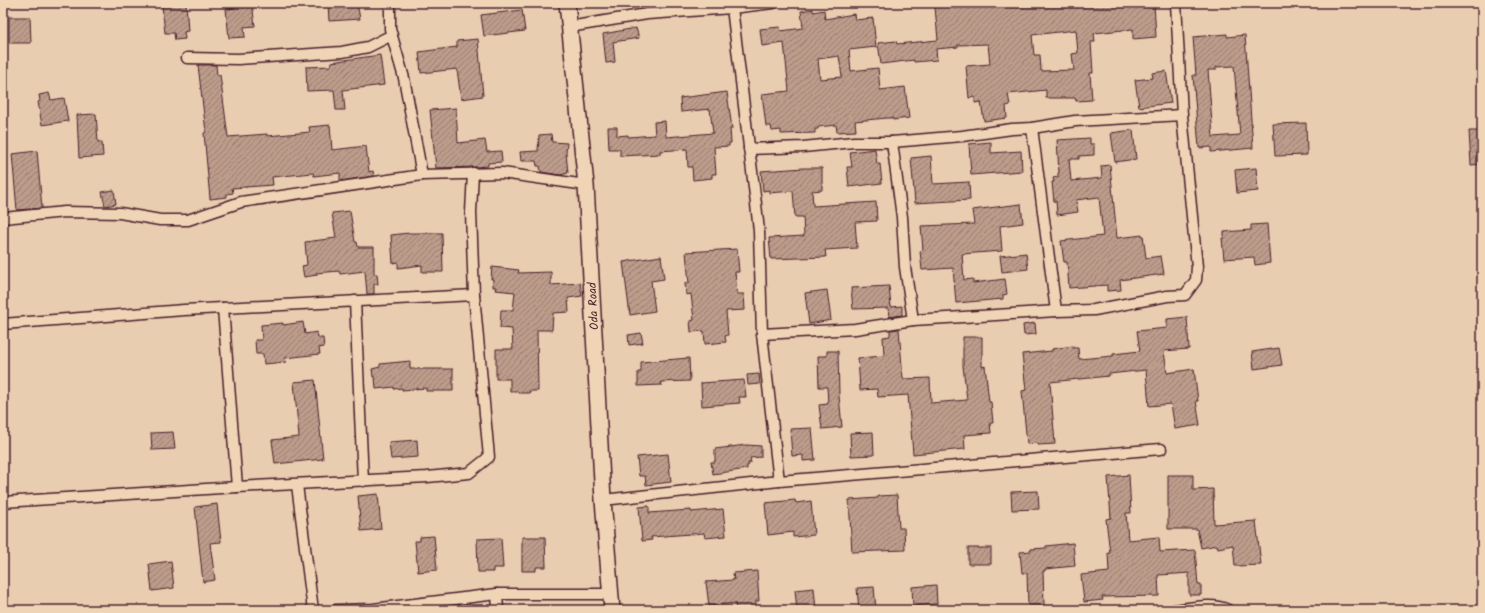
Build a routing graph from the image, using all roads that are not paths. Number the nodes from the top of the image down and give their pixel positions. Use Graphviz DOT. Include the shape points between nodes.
graph roads {
  1 [pos="390,3"];
  2 [pos="566,3"];
  3 [pos="773,3"];
  4 [pos="1176,3"];
  5 [pos="732,8"];
  6 [pos="569,27"];
  7 [pos="392,35"];
  8 [pos="187,58"];
  9 [pos="1182,115"];
  10 [pos="1032,128"];
  11 [pos="892,142"];
  12 [pos="749,149"];
  13 [pos="473,173"];
  14 [pos="422,175"];
  15 [pos="586,185"];
  16 [pos="3,217"];
  17 [pos="474,295"];
  18 [pos="355,301"];
  19 [pos="223,308"];
  20 [pos="1056,310"];
  21 [pos="914,320"];
  22 [pos="3,324"];
  23 [pos="762,334"];
  24 [pos="1161,449"];
  25 [pos="363,481"];
  26 [pos="778,481"];
  27 [pos="297,485"];
  28 [pos="237,487"];
  29 [pos="603,500"];
  30 [pos="3,502"];
  31 [pos="497,594"];
  32 [pos="610,594"];
  33 [pos="313,610"];
  34 [pos="336,610"];
  35 [pos="373,610"];
  36 [pos="498,610"];
  37 [pos="612,610"];
  38 [pos="1174,610"];
  39 [pos="1228,610"];
  1 -- 7 [label="street"];
  2 -- 6 [label="street, Oda Road"];
  3 -- 5 [label="street"];
  4 -- 9 [label="street"];
  5 -- 6 [label="street" via="647,14"];
  5 -- 12 [label="street"];
  6 -- 15 [label="street, Oda Road"];
  7 -- 8 [label="street" via="368,47 342,52 238,59"];
  7 -- 14 [label="street" via="404,78"];
  9 -- 10 [label="street" via="1075,121"];
  9 -- 20 [label="street" via="1196,280 1185,295 1094,310"];
  10 -- 11 [label="street"];
  10 -- 20 [label="street"];
  11 -- 12 [label="street"];
  11 -- 21 [label="street" via="902,217 905,267"];
  12 -- 23 [label="street" via="758,231"];
  13 -- 14 [label="street"];
  13 -- 15 [label="street" via="502,172"];
  13 -- 17 [label="street" via="470,212"];
  14 -- 16 [label="street" via="241,202 188,220 160,220 120,212 65,212"];
  15 -- 29 [label="street, Oda Road"];
  17 -- 18 [label="street"];
  17 -- 25 [label="street" via="489,457 469,473"];
  18 -- 19 [label="street"];
  18 -- 25 [label="street"];
  19 -- 22 [label="street"];
  19 -- 28 [label="street"];
  20 -- 21 [label="street"];
  21 -- 23 [label="street" via="855,328"];
  23 -- 26 [label="street"];
  24 -- 26 [label="street"];
  25 -- 27 [label="street"];
  26 -- 29 [label="street"];
  27 -- 28 [label="street"];
  27 -- 33 [label="street"];
  28 -- 30 [label="street"];
  29 -- 32 [label="street, Oda Road"];
  31 -- 32 [label="street"];
  31 -- 35 [label="street"];
  31 -- 36 [label="street"];
  32 -- 37 [label="street, Oda Road"];
  34 -- 35 [label="street"];
  38 -- 39 [label="street" via="1209,606"];
}
